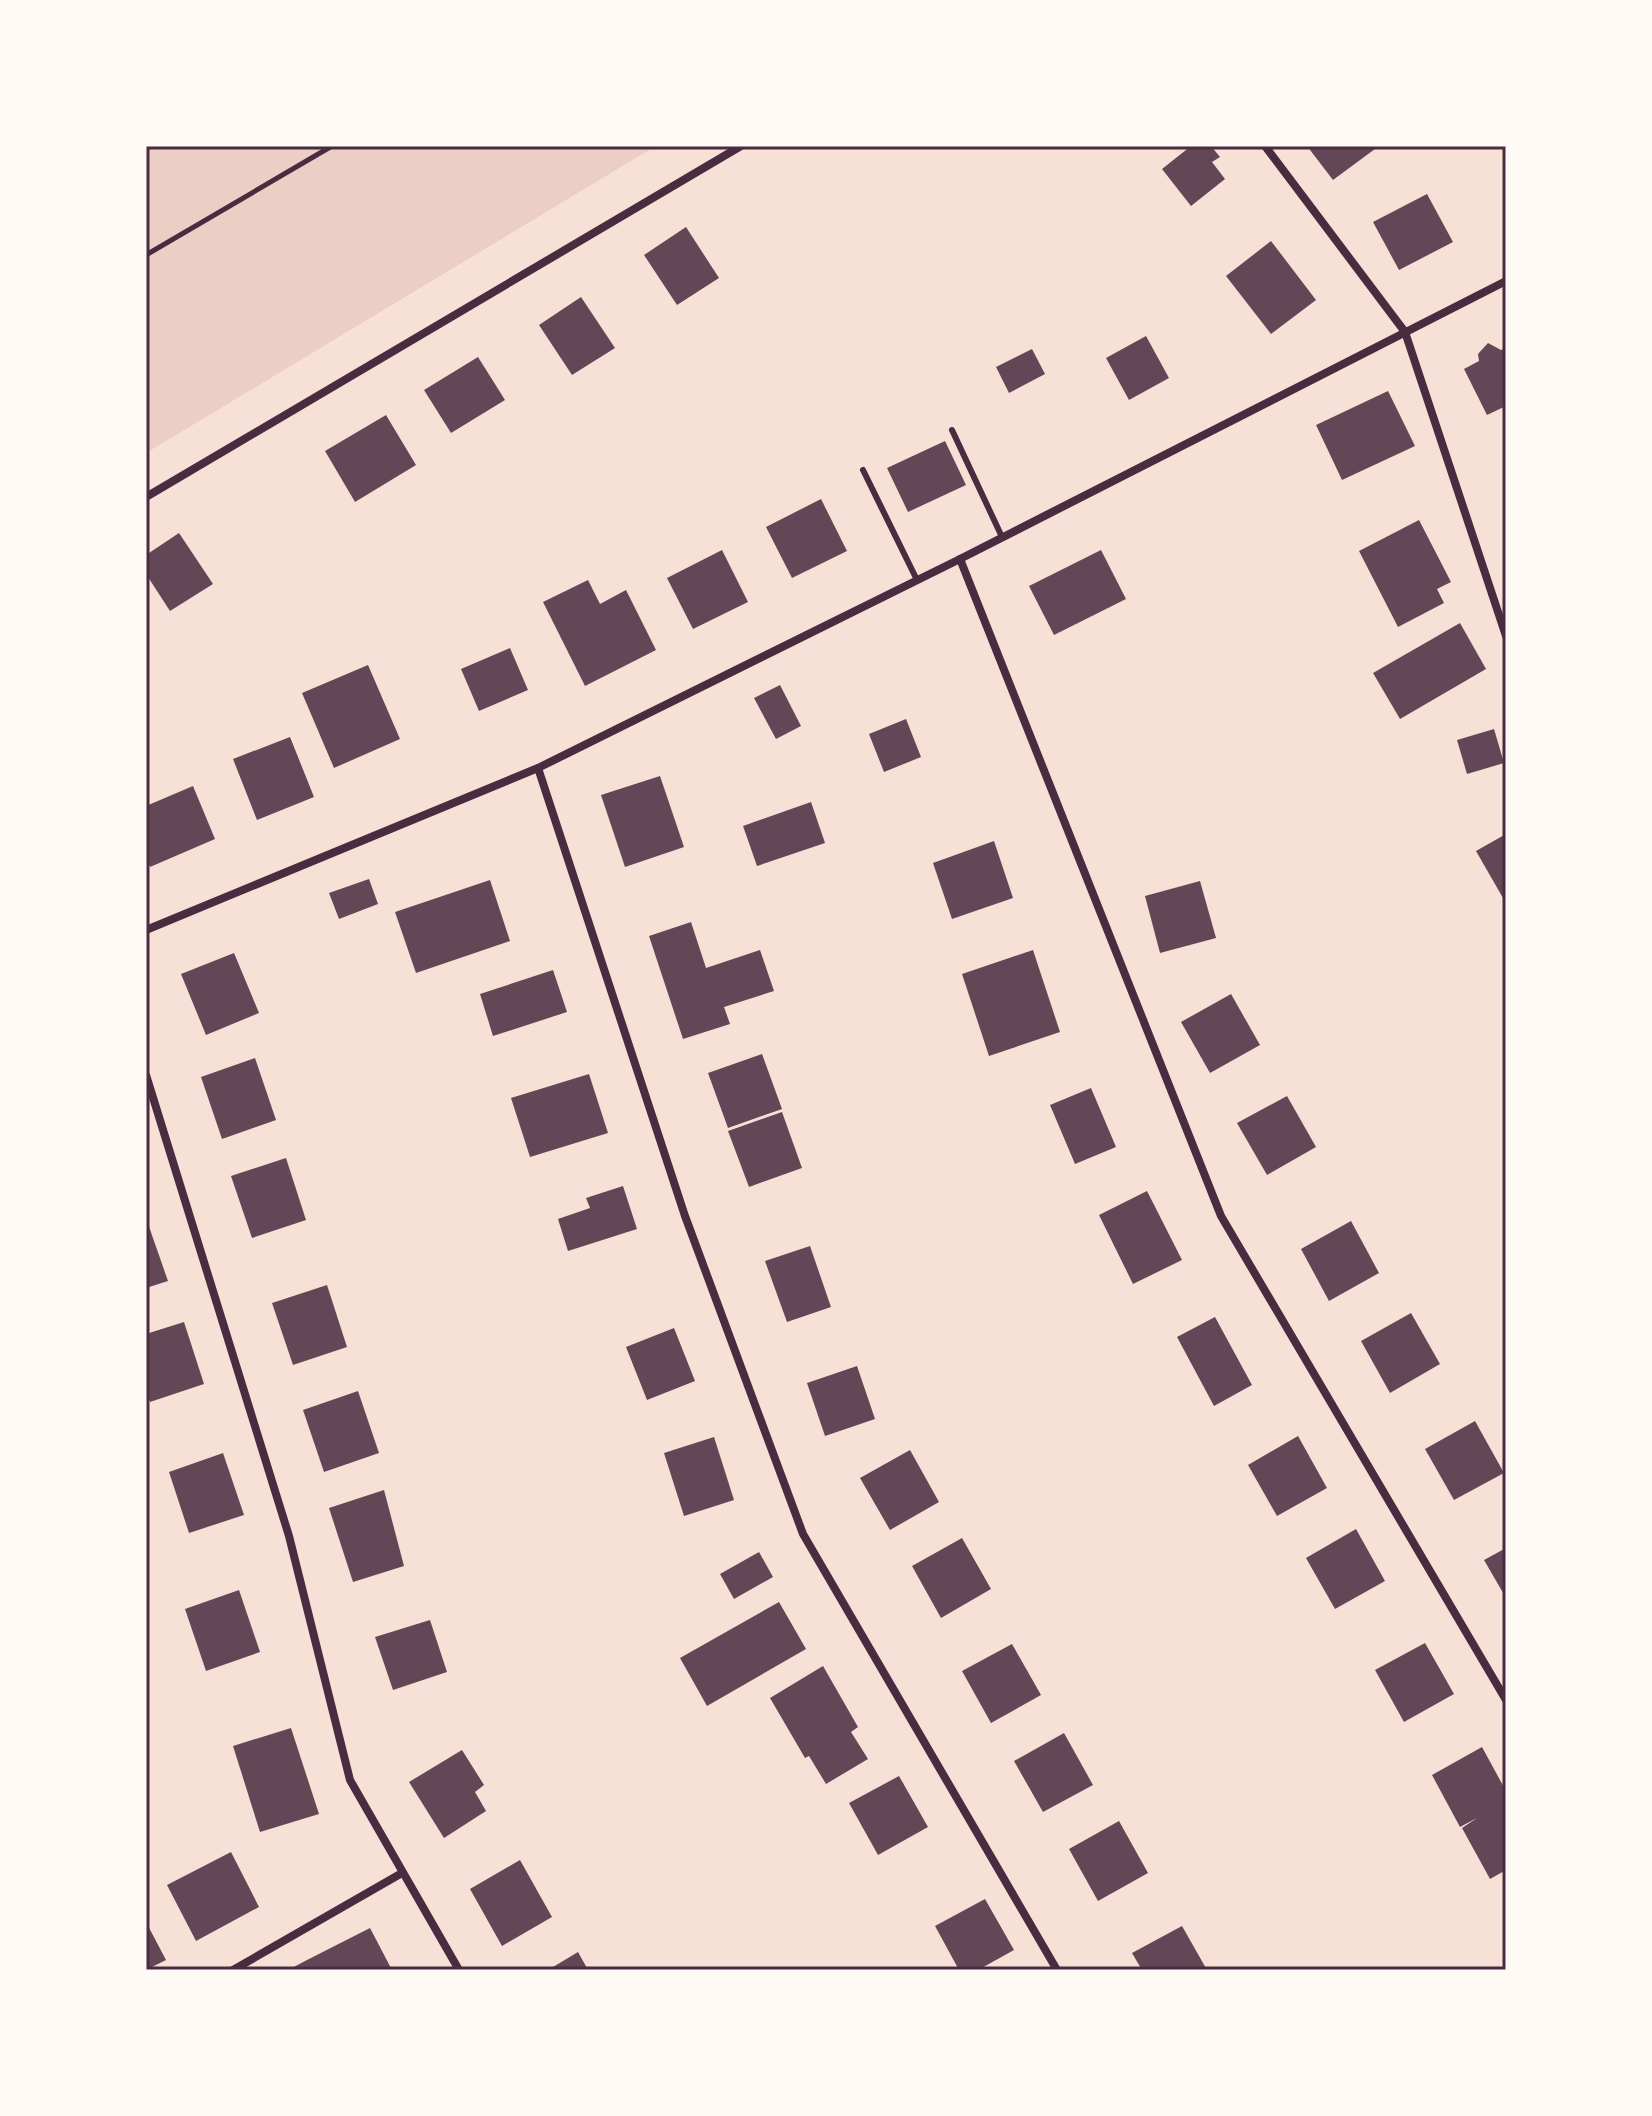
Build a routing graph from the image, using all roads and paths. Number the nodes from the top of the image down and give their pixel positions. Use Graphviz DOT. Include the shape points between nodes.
graph roads {
  1 [pos="332,146"];
  2 [pos="741,146"];
  3 [pos="1265,146"];
  4 [pos="146,255"];
  5 [pos="1506,281"];
  6 [pos="1405,332"];
  7 [pos="952,430"];
  8 [pos="863,470"];
  9 [pos="146,497"];
  10 [pos="1002,537"];
  11 [pos="960,559"];
  12 [pos="917,580"];
  13 [pos="1506,636"];
  14 [pos="538,768"];
  15 [pos="146,930"];
  16 [pos="146,1075"];
  17 [pos="1506,1700"];
  18 [pos="402,1873"];
  19 [pos="233,1970"];
  20 [pos="459,1970"];
  21 [pos="1057,1970"];
  1 -- 4 [label="path"];
  2 -- 9 [label="street"];
  3 -- 6 [label="street"];
  5 -- 6 [label="street"];
  6 -- 10 [label="street"];
  6 -- 13 [label="street"];
  7 -- 10 [label="lane"];
  8 -- 12 [label="lane"];
  10 -- 11 [label="street"];
  11 -- 12 [label="street"];
  11 -- 17 [label="street" via="1221,1216"];
  12 -- 14 [label="street"];
  14 -- 15 [label="street"];
  14 -- 21 [label="street" via="685,1216 803,1534"];
  16 -- 18 [label="street" via="289,1536 350,1780"];
  18 -- 19 [label="street"];
  18 -- 20 [label="street"];
}
